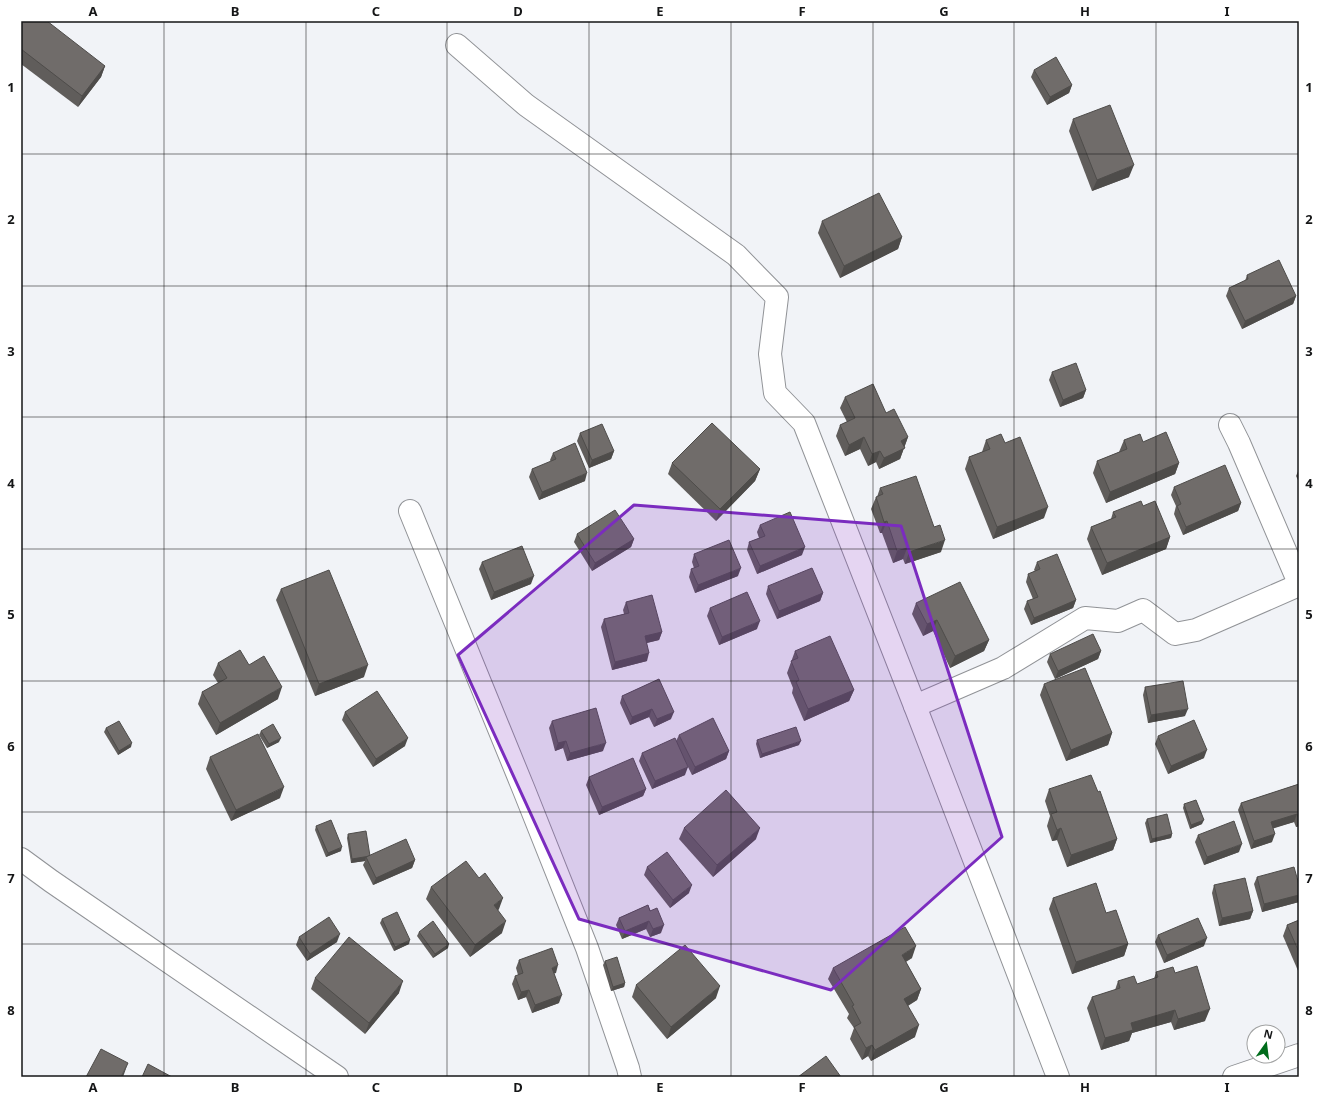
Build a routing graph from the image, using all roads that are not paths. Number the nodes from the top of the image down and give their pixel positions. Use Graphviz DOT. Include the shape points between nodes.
graph roads {
  1 [pos="457,45"];
  2 [pos="1230,425"];
  3 [pos="410,511"];
  4 [pos="1299,584"];
  5 [pos="915,706"];
  6 [pos="21,859"];
  7 [pos="1299,1055"];
  8 [pos="337,1077"];
  9 [pos="630,1077"];
  10 [pos="1058,1077"];
  11 [pos="1234,1077"];
  1 -- 5 [label="street" via="526,105 736,255 777,296 770,354 775,393 804,423"];
  2 -- 4 [label="street"];
  3 -- 9 [label="street" via="587,948"];
  4 -- 5 [label="street" via="1196,630 1175,634 1143,610 1118,621 1085,618 1003,668"];
  5 -- 10 [label="street"];
  6 -- 8 [label="street"];
  7 -- 11 [label="street"];
}
